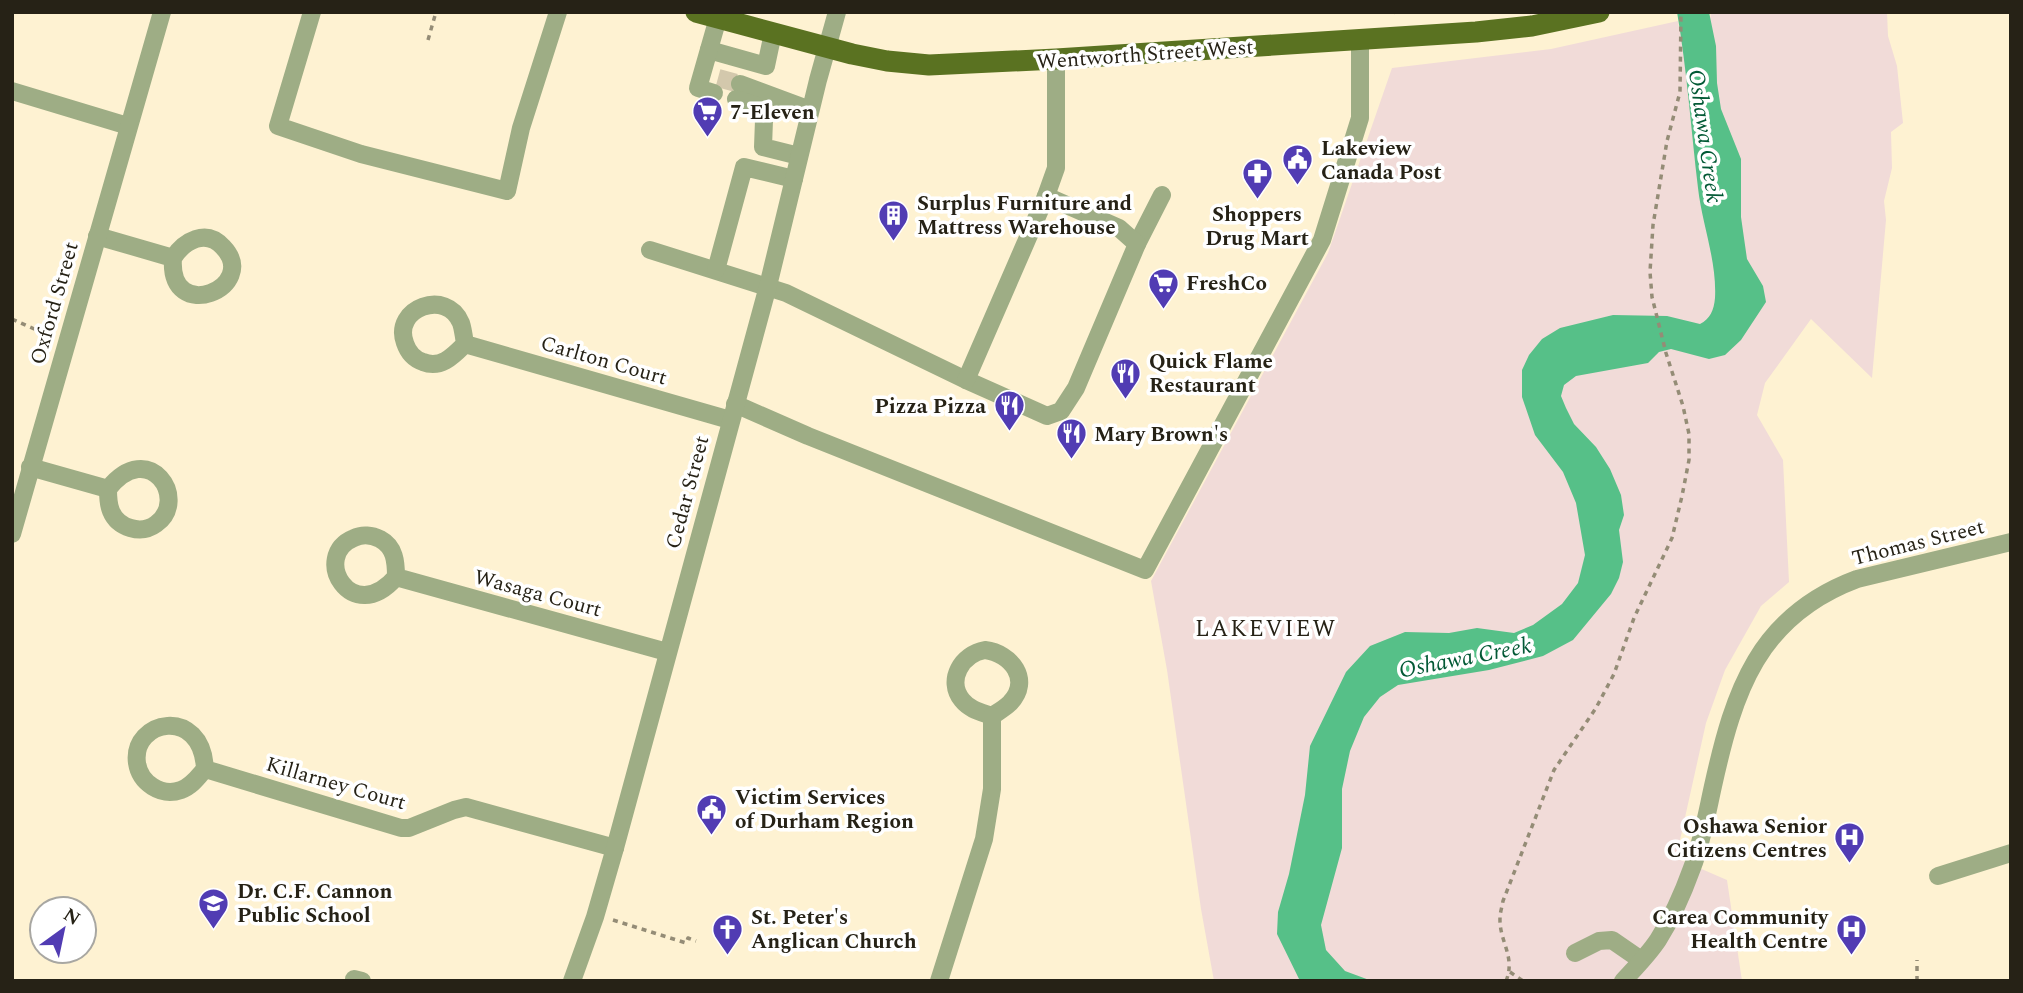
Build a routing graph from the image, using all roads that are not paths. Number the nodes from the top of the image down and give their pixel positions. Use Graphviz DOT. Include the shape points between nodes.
graph roads {
  1 [pos="312,12"];
  2 [pos="558,12"];
  3 [pos="696,12"];
  4 [pos="837,12"];
  5 [pos="1599,12"];
  6 [pos="160,13"];
  7 [pos="718,18"];
  8 [pos="773,33"];
  9 [pos="1360,40"];
  10 [pos="827,47"];
  11 [pos="709,50"];
  12 [pos="1056,59"];
  13 [pos="766,66"];
  14 [pos="711,82"];
  15 [pos="12,91"];
  16 [pos="738,91"];
  17 [pos="757,97"];
  18 [pos="810,110"];
  19 [pos="128,126"];
  20 [pos="799,156"];
  21 [pos="794,179"];
  22 [pos="1162,195"];
  23 [pos="1046,196"];
  24 [pos="97,236"];
  25 [pos="1137,244"];
  26 [pos="650,250"];
  27 [pos="173,258"];
  28 [pos="716,270"];
  29 [pos="768,286"];
  30 [pos="465,344"];
  31 [pos="966,380"];
  32 [pos="732,412"];
  33 [pos="30,467"];
  34 [pos="108,489"];
  35 [pos="12,534"];
  36 [pos="2011,542"];
  37 [pos="397,577"];
  38 [pos="667,652"];
  39 [pos="992,716"];
  40 [pos="205,769"];
  41 [pos="615,848"];
  42 [pos="2011,853"];
  43 [pos="1938,876"];
  44 [pos="1575,953"];
  45 [pos="1641,960"];
  46 [pos="354,981"];
  47 [pos="362,981"];
  48 [pos="572,981"];
  49 [pos="939,981"];
  50 [pos="1623,981"];
  1 -- 2 [label="street" via="278,126 361,154 507,191 521,128"];
  3 -- 7 [label="main road, Wentworth Street West"];
  4 -- 10 [label="street, Cedar Street"];
  5 -- 9 [label="main road, Wentworth Street West" via="1532,26"];
  6 -- 19 [label="street, Oxford Street"];
  7 -- 8 [label="main road, Wentworth Street West"];
  7 -- 11 [label="street"];
  8 -- 10 [label="main road, Wentworth Street West"];
  8 -- 13 [label="street"];
  9 -- 12 [label="main road, Wentworth Street West"];
  9 -- 32 [label="street, Carlton Court" via="1360,118 1322,240 1145,570 821,441"];
  10 -- 12 [label="main road, Wentworth Street West" via="929,65"];
  10 -- 18 [label="street, Cedar Street"];
  11 -- 13 [label="street"];
  11 -- 14 [label="street"];
  12 -- 23 [label="street" via="1056,168"];
  13 -- 17 [label="street"];
  15 -- 19 [label="street"];
  16 -- 17 [label="street"];
  17 -- 18 [label="street"];
  17 -- 20 [label="street" via="764,120 763,147"];
  18 -- 20 [label="street, Cedar Street"];
  19 -- 24 [label="street, Oxford Street"];
  20 -- 21 [label="street, Cedar Street"];
  21 -- 28 [label="street" via="744,167"];
  21 -- 29 [label="street, Cedar Street"];
  22 -- 25 [label="street"];
  23 -- 25 [label="street" via="1119,228"];
  23 -- 31 [label="street"];
  24 -- 27 [label="street"];
  24 -- 33 [label="street, Oxford Street"];
  25 -- 31 [label="street" via="1076,388 1061,411 1047,416"];
  26 -- 28 [label="street"];
  28 -- 29 [label="street"];
  29 -- 31 [label="street"];
  29 -- 32 [label="street, Cedar Street"];
  30 -- 32 [label="street, Carlton Court"];
  32 -- 38 [label="street, Cedar Street"];
  33 -- 34 [label="street"];
  33 -- 35 [label="street, Oxford Street"];
  36 -- 45 [label="street, Thomas Street" via="1840,585 1793,614 1768,640 1736,699 1693,866 1657,942"];
  37 -- 38 [label="street, Wasaga Court"];
  38 -- 41 [label="street, Cedar Street"];
  39 -- 49 [label="street" via="992,789 984,839"];
  40 -- 41 [label="street, Killarney Court" via="401,828 466,807"];
  41 -- 48 [label="street, Cedar Street"];
  42 -- 43 [label="street"];
  44 -- 45 [label="street" via="1612,940"];
  45 -- 50 [label="street, Thomas Street"];
  46 -- 47 [label="street"];
}
